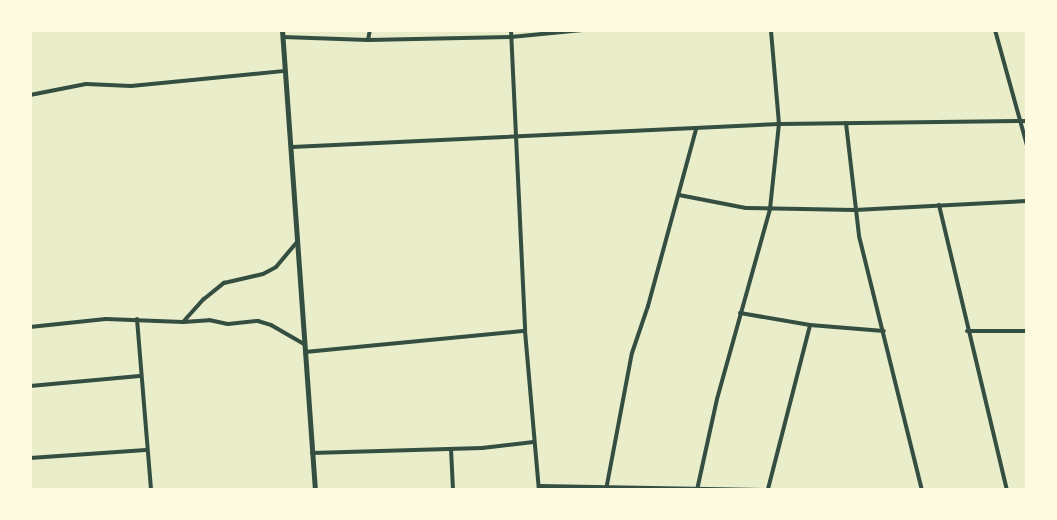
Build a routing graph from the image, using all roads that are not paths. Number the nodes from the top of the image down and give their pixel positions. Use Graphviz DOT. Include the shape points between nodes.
graph roads {
  1 [pos="370,30"];
  2 [pos="511,30"];
  3 [pos="584,30"];
  4 [pos="771,30"];
  5 [pos="995,30"];
  6 [pos="282,33"];
  7 [pos="511,37"];
  8 [pos="368,40"];
  9 [pos="285,71"];
  10 [pos="30,95"];
  11 [pos="1021,121"];
  12 [pos="1027,121"];
  13 [pos="846,123"];
  14 [pos="779,124"];
  15 [pos="696,129"];
  16 [pos="514,136"];
  17 [pos="1027,145"];
  18 [pos="292,147"];
  19 [pos="679,195"];
  20 [pos="1027,201"];
  21 [pos="939,205"];
  22 [pos="770,208"];
  23 [pos="855,210"];
  24 [pos="297,242"];
  25 [pos="740,313"];
  26 [pos="137,319"];
  27 [pos="183,322"];
  28 [pos="810,325"];
  29 [pos="30,327"];
  30 [pos="525,331"];
  31 [pos="884,331"];
  32 [pos="967,331"];
  33 [pos="1027,331"];
  34 [pos="304,344"];
  35 [pos="304,352"];
  36 [pos="140,376"];
  37 [pos="30,386"];
  38 [pos="534,442"];
  39 [pos="451,449"];
  40 [pos="146,450"];
  41 [pos="312,453"];
  42 [pos="30,458"];
  43 [pos="539,488"];
  44 [pos="606,488"];
  45 [pos="697,489"];
  46 [pos="768,489"];
  47 [pos="151,490"];
  48 [pos="315,490"];
  49 [pos="453,490"];
  50 [pos="780,490"];
  51 [pos="904,490"];
  52 [pos="922,490"];
  53 [pos="1007,490"];
  1 -- 8 [label="street"];
  2 -- 7 [label="street"];
  3 -- 7 [label="street"];
  4 -- 14 [label="street"];
  5 -- 11 [label="street"];
  6 -- 8 [label="street"];
  6 -- 9 [label="street"];
  7 -- 8 [label="street"];
  7 -- 16 [label="street"];
  9 -- 10 [label="street" via="131,86 86,84"];
  9 -- 18 [label="street"];
  11 -- 12 [label="street"];
  11 -- 13 [label="street"];
  11 -- 17 [label="street"];
  13 -- 14 [label="street"];
  13 -- 23 [label="street"];
  14 -- 15 [label="street"];
  14 -- 22 [label="street"];
  15 -- 16 [label="street"];
  15 -- 19 [label="street"];
  16 -- 18 [label="street"];
  16 -- 30 [label="street"];
  18 -- 24 [label="street"];
  19 -- 22 [label="street" via="746,208"];
  19 -- 44 [label="street" via="630,362"];
  20 -- 21 [label="street"];
  21 -- 23 [label="street"];
  21 -- 32 [label="street"];
  22 -- 23 [label="street"];
  22 -- 25 [label="street"];
  23 -- 31 [label="street"];
  24 -- 27 [label="street" via="276,267 224,283"];
  24 -- 34 [label="street"];
  25 -- 28 [label="street"];
  25 -- 45 [label="street"];
  26 -- 27 [label="street"];
  26 -- 29 [label="street"];
  26 -- 36 [label="street"];
  27 -- 34 [label="street" via="258,321"];
  28 -- 31 [label="street"];
  28 -- 46 [label="street"];
  30 -- 35 [label="street"];
  30 -- 38 [label="street"];
  31 -- 52 [label="street"];
  32 -- 33 [label="street"];
  32 -- 53 [label="street"];
  34 -- 35 [label="street"];
  35 -- 41 [label="street"];
  36 -- 37 [label="street"];
  36 -- 40 [label="street"];
  38 -- 39 [label="street"];
  38 -- 43 [label="street"];
  39 -- 41 [label="street"];
  39 -- 49 [label="street"];
  40 -- 42 [label="street"];
  40 -- 47 [label="street"];
  41 -- 48 [label="street"];
  43 -- 44 [label="street"];
  44 -- 45 [label="street"];
  45 -- 46 [label="street"];
  46 -- 50 [label="street"];
  51 -- 52 [label="street"];
}
